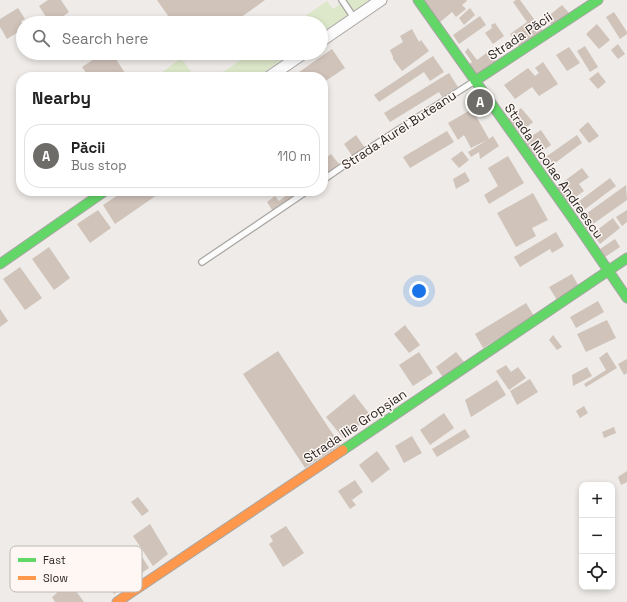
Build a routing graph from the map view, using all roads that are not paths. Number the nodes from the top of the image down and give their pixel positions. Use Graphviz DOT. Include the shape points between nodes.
graph roads {
  1 [pos="342,0"];
  2 [pos="380,0"];
  3 [pos="418,0"];
  4 [pos="598,0"];
  5 [pos="354,18"];
  6 [pos="328,36"];
  7 [pos="294,60"];
  8 [pos="276,72"];
  9 [pos="475,81"];
  10 [pos="328,177"];
  11 [pos="98,196"];
  12 [pos="301,196"];
  13 [pos="627,258"];
  14 [pos="202,262"];
  15 [pos="0,264"];
  16 [pos="608,271"];
  17 [pos="627,298"];
  18 [pos="142,585"];
  19 [pos="132,592"];
  20 [pos="117,602"];
  1 -- 5 [label="lane"];
  2 -- 5 [label="street"];
  3 -- 9 [label="street, Strada Nicolae Andreescu"];
  4 -- 9 [label="street, Strada Păcii"];
  5 -- 6 [label="street"];
  7 -- 8 [label="street"];
  9 -- 10 [label="lane, Strada Aurel Buteanu"];
  9 -- 16 [label="street, Strada Nicolae Andreescu"];
  11 -- 15 [label="street"];
  12 -- 14 [label="lane"];
  13 -- 16 [label="street, Strada Ilie Gropșian"];
  16 -- 17 [label="street, Strada Nicolae Andreescu"];
  16 -- 18 [label="street, Strada Ilie Gropșian"];
  19 -- 20 [label="street, Strada Ilie Gropșian"];
}
